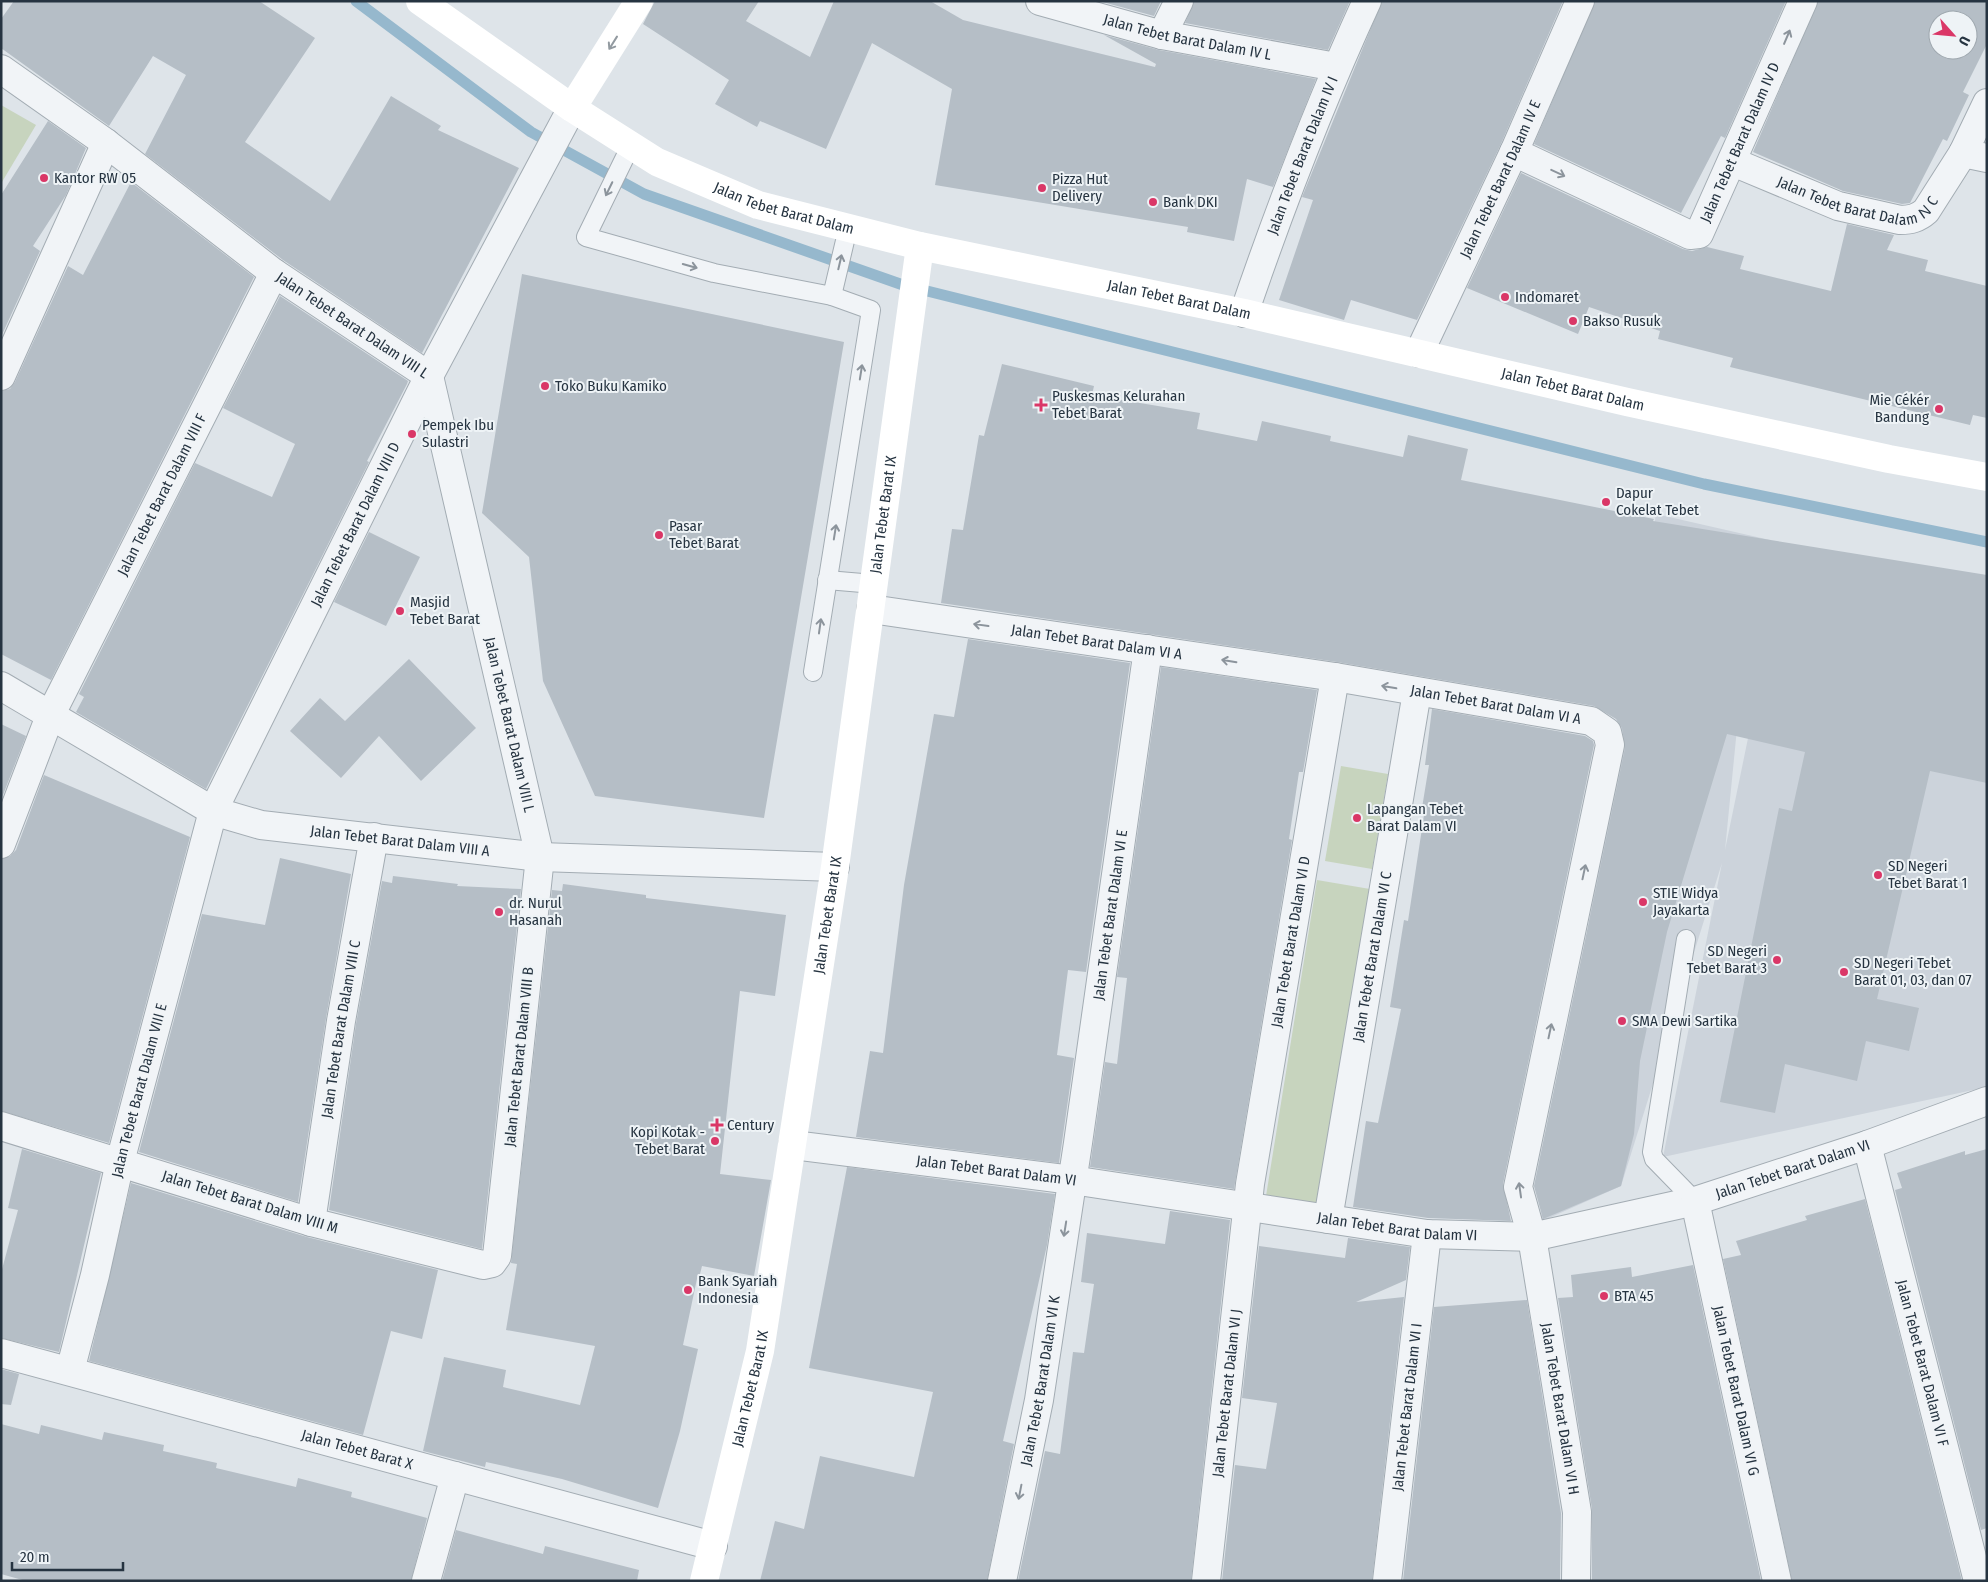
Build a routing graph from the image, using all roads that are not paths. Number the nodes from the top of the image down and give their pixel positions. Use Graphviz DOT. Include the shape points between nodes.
graph roads {
  1 [pos="420,1"];
  2 [pos="639,1"];
  3 [pos="1040,1"];
  4 [pos="1178,1"];
  5 [pos="1367,1"];
  6 [pos="1580,1"];
  7 [pos="1803,1"];
  8 [pos="1162,35"];
  9 [pos="1,68"];
  10 [pos="1336,68"];
  11 [pos="1987,103"];
  12 [pos="572,108"];
  13 [pos="106,143"];
  14 [pos="631,145"];
  15 [pos="1514,152"];
  16 [pos="1975,155"];
  17 [pos="1733,162"];
  18 [pos="848,228"];
  19 [pos="920,246"];
  20 [pos="274,273"];
  21 [pos="832,296"];
  22 [pos="1244,314"];
  23 [pos="1419,353"];
  24 [pos="1,376"];
  25 [pos="429,376"];
  26 [pos="1987,476"];
  27 [pos="827,580"];
  28 [pos="873,597"];
  29 [pos="1148,649"];
  30 [pos="813,672"];
  31 [pos="1335,677"];
  32 [pos="1,686"];
  33 [pos="1417,692"];
  34 [pos="50,716"];
  35 [pos="213,811"];
  36 [pos="374,837"];
  37 [pos="1,844"];
  38 [pos="540,857"];
  39 [pos="835,868"];
  40 [pos="1686,939"];
  41 [pos="1987,1101"];
  42 [pos="1,1126"];
  43 [pos="793,1144"];
  44 [pos="1867,1145"];
  45 [pos="120,1162"];
  46 [pos="1072,1180"];
  47 [pos="1695,1201"];
  48 [pos="1248,1207"];
  49 [pos="1328,1220"];
  50 [pos="311,1222"];
  51 [pos="1427,1234"];
  52 [pos="1532,1237"];
  53 [pos="497,1256"];
  54 [pos="1,1353"];
  55 [pos="70,1371"];
  56 [pos="455,1476"];
  57 [pos="713,1546"];
  58 [pos="426,1581"];
  59 [pos="704,1581"];
  60 [pos="1002,1581"];
  61 [pos="1206,1581"];
  62 [pos="1387,1581"];
  63 [pos="1576,1581"];
  64 [pos="1777,1581"];
  65 [pos="1978,1581"];
  1 -- 12 [label="street, Jalan Tebet Barat Dalam"];
  2 -- 12 [label="street, one-way"];
  3 -- 8 [label="street, Jalan Tebet Barat Dalam IV L"];
  4 -- 8 [label="street"];
  5 -- 10 [label="street, Jalan Tebet Barat Dalam IV I"];
  6 -- 15 [label="street, Jalan Tebet Barat Dalam IV E"];
  17 -- 7 [label="street, Jalan Tebet Barat Dalam IV D, one-way"];
  8 -- 10 [label="street, Jalan Tebet Barat Dalam IV L"];
  9 -- 13 [label="street, Jalan Tebet Barat Dalam VIII L"];
  10 -- 22 [label="street, Jalan Tebet Barat Dalam IV I" via="1266,248"];
  11 -- 16 [label="street, Jalan Tebet Barat Dalam IV C"];
  12 -- 14 [label="street, Jalan Tebet Barat Dalam"];
  12 -- 25 [label="street, Jalan Tebet Barat Dalam VIII D"];
  13 -- 20 [label="street, Jalan Tebet Barat Dalam VIII L"];
  13 -- 24 [label="street"];
  14 -- 18 [label="street, Jalan Tebet Barat Dalam" via="657,162 758,205"];
  14 -- 21 [label="lane, one-way" via="586,237 714,272"];
  15 -- 17 [label="street, Jalan Tebet Barat Dalam IV D, one-way" via="1693,236 1701,232"];
  15 -- 23 [label="street, Jalan Tebet Barat Dalam IV E"];
  16 -- 17 [label="street, Jalan Tebet Barat Dalam IV C" via="1926,211 1911,220 1838,206"];
  18 -- 19 [label="street, Jalan Tebet Barat Dalam"];
  21 -- 18 [label="lane, one-way"];
  19 -- 22 [label="street, Jalan Tebet Barat Dalam"];
  19 -- 28 [label="street, Jalan Tebet Barat IX"];
  20 -- 25 [label="street, Jalan Tebet Barat Dalam VIII L"];
  20 -- 34 [label="street, Jalan Tebet Barat Dalam VIII F"];
  27 -- 21 [label="lane, one-way" via="870,310"];
  22 -- 23 [label="street, Jalan Tebet Barat Dalam"];
  23 -- 26 [label="street, Jalan Tebet Barat Dalam" via="1840,448"];
  25 -- 35 [label="street, Jalan Tebet Barat Dalam VIII D"];
  25 -- 38 [label="street, Jalan Tebet Barat Dalam VIII L"];
  27 -- 28 [label="lane"];
  30 -- 27 [label="lane, one-way"];
  29 -- 28 [label="street, Jalan Tebet Barat Dalam VI A, one-way"];
  28 -- 39 [label="street, Jalan Tebet Barat IX"];
  31 -- 29 [label="street, Jalan Tebet Barat Dalam VI A, one-way"];
  29 -- 46 [label="street, Jalan Tebet Barat Dalam VI E"];
  33 -- 31 [label="street, Jalan Tebet Barat Dalam VI A, one-way"];
  31 -- 48 [label="street, Jalan Tebet Barat Dalam VI D"];
  32 -- 34 [label="street, Jalan Tebet Barat Dalam VIII A"];
  33 -- 49 [label="street, Jalan Tebet Barat Dalam VI C"];
  52 -- 33 [label="street, Jalan Tebet Barat Dalam VI A, one-way" via="1518,1187 1610,745 1607,732 1591,721"];
  34 -- 35 [label="street, Jalan Tebet Barat Dalam VIII A"];
  34 -- 37 [label="street, Jalan Tebet Barat Dalam VIII F"];
  35 -- 36 [label="street, Jalan Tebet Barat Dalam VIII A" via="261,825"];
  35 -- 45 [label="street, Jalan Tebet Barat Dalam VIII E"];
  36 -- 38 [label="street, Jalan Tebet Barat Dalam VIII A"];
  36 -- 50 [label="street, Jalan Tebet Barat Dalam VIII C" via="341,1021"];
  38 -- 39 [label="street, Jalan Tebet Barat Dalam VIII A"];
  38 -- 53 [label="street, Jalan Tebet Barat Dalam VIII B"];
  39 -- 43 [label="street, Jalan Tebet Barat IX"];
  40 -- 47 [label="lane" via="1652,1152 1654,1159"];
  41 -- 44 [label="street, Jalan Tebet Barat Dalam VI"];
  42 -- 45 [label="street, Jalan Tebet Barat Dalam VIII M"];
  43 -- 46 [label="street, Jalan Tebet Barat Dalam VI"];
  43 -- 57 [label="street, Jalan Tebet Barat IX" via="760,1351"];
  44 -- 47 [label="street, Jalan Tebet Barat Dalam VI"];
  44 -- 65 [label="street, Jalan Tebet Barat Dalam VI F"];
  45 -- 50 [label="street, Jalan Tebet Barat Dalam VIII M"];
  45 -- 55 [label="street, Jalan Tebet Barat Dalam VIII E"];
  46 -- 48 [label="street, Jalan Tebet Barat Dalam VI"];
  46 -- 60 [label="street, Jalan Tebet Barat Dalam VI K, one-way" via="1039,1400"];
  47 -- 52 [label="street, Jalan Tebet Barat Dalam VI"];
  47 -- 64 [label="street, Jalan Tebet Barat Dalam VI G"];
  48 -- 49 [label="street, Jalan Tebet Barat Dalam VI"];
  48 -- 61 [label="street, Jalan Tebet Barat Dalam VI J"];
  49 -- 51 [label="street, Jalan Tebet Barat Dalam VI"];
  50 -- 53 [label="street, Jalan Tebet Barat Dalam VIII M" via="483,1265 492,1263"];
  51 -- 52 [label="street, Jalan Tebet Barat Dalam VI"];
  51 -- 62 [label="street, Jalan Tebet Barat Dalam VI I"];
  52 -- 63 [label="street, Jalan Tebet Barat Dalam VI H" via="1577,1512"];
  54 -- 55 [label="street, Jalan Tebet Barat X"];
  55 -- 56 [label="street, Jalan Tebet Barat X"];
  56 -- 57 [label="street, Jalan Tebet Barat X"];
  56 -- 58 [label="street"];
  57 -- 59 [label="street, Jalan Tebet Barat IX"];
}
